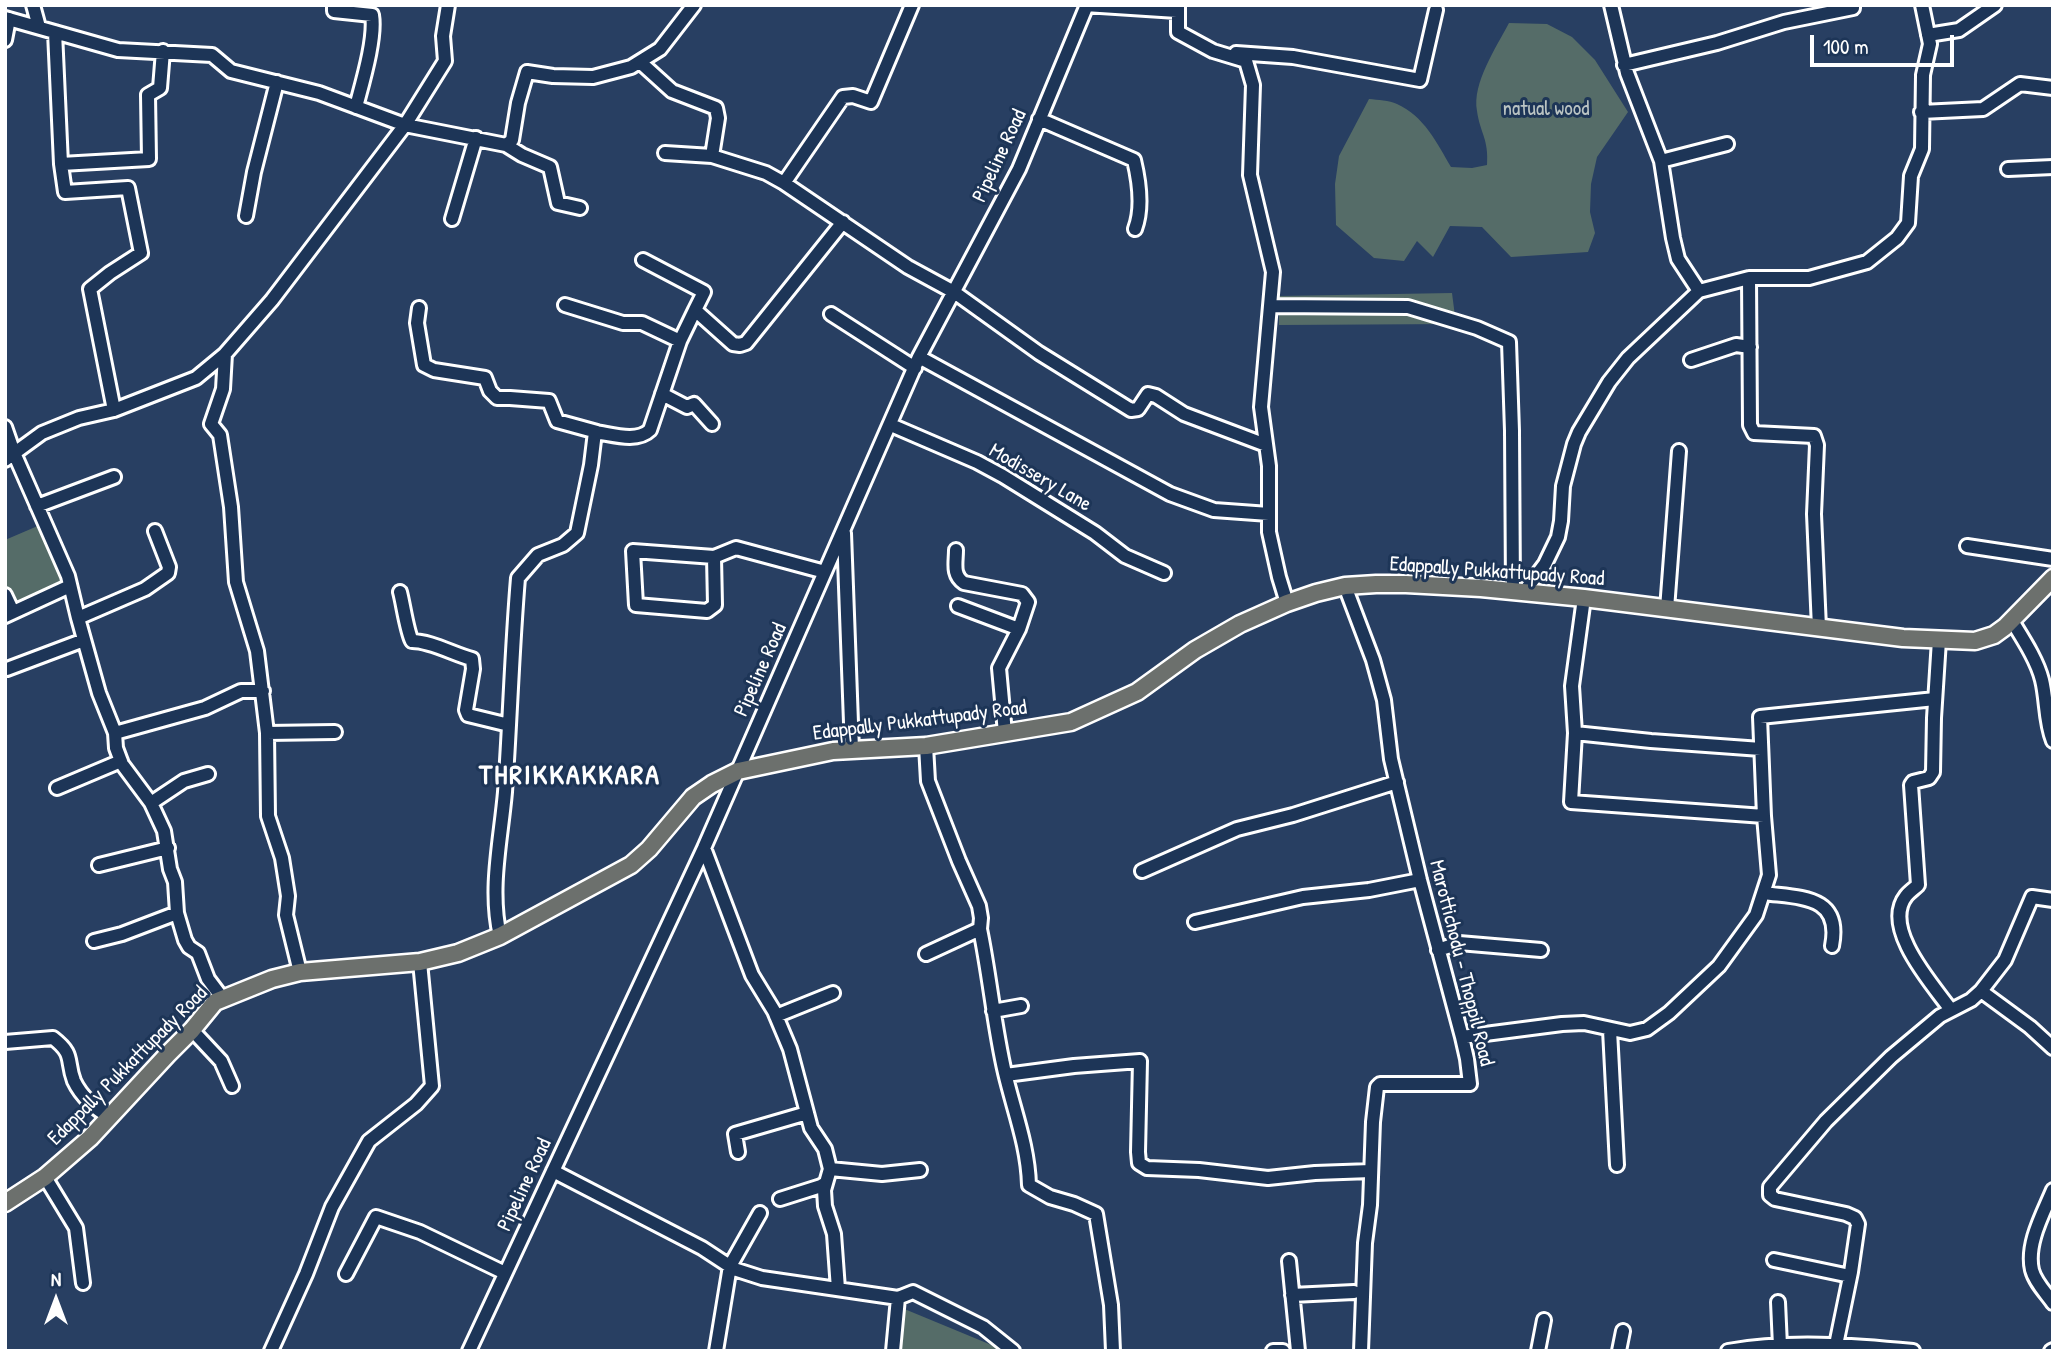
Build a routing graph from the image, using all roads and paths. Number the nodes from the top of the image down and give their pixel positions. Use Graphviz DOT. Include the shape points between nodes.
graph roads {
  1 [pos="33,5"];
  2 [pos="334,5"];
  3 [pos="448,5"];
  4 [pos="694,5"];
  5 [pos="912,5"];
  6 [pos="1087,5"];
  7 [pos="1611,5"];
  8 [pos="1922,5"];
  9 [pos="1995,5"];
  10 [pos="1177,8"];
  11 [pos="1853,8"];
  12 [pos="1436,10"];
  13 [pos="7,18"];
  14 [pos="39,27"];
  15 [pos="55,32"];
  16 [pos="1928,35"];
  17 [pos="5,40"];
  18 [pos="163,51"];
  19 [pos="1218,52"];
  20 [pos="212,55"];
  21 [pos="640,62"];
  22 [pos="1624,65"];
  23 [pos="212,71"];
  24 [pos="277,82"];
  25 [pos="2053,89"];
  26 [pos="356,107"];
  27 [pos="1921,112"];
  28 [pos="1039,119"];
  29 [pos="405,125"];
  30 [pos="476,138"];
  31 [pos="1727,144"];
  32 [pos="506,145"];
  33 [pos="665,153"];
  34 [pos="712,156"];
  35 [pos="1661,161"];
  36 [pos="61,164"];
  37 [pos="2053,167"];
  38 [pos="2008,169"];
  39 [pos="784,183"];
  40 [pos="580,208"];
  41 [pos="246,216"];
  42 [pos="452,219"];
  43 [pos="843,222"];
  44 [pos="1135,229"];
  45 [pos="643,260"];
  46 [pos="1749,278"];
  47 [pos="1699,291"];
  48 [pos="954,292"];
  49 [pos="565,305"];
  50 [pos="1270,306"];
  51 [pos="419,308"];
  52 [pos="695,310"];
  53 [pos="831,314"];
  54 [pos="680,341"];
  55 [pos="1751,347"];
  56 [pos="225,354"];
  57 [pos="1690,360"];
  58 [pos="917,363"];
  59 [pos="662,394"];
  60 [pos="114,410"];
  61 [pos="712,424"];
  62 [pos="891,425"];
  63 [pos="5,427"];
  64 [pos="597,432"];
  65 [pos="1266,444"];
  66 [pos="1679,451"];
  67 [pos="10,457"];
  68 [pos="114,477"];
  69 [pos="37,506"];
  70 [pos="1269,514"];
  71 [pos="844,528"];
  72 [pos="155,531"];
  73 [pos="1967,546"];
  74 [pos="956,550"];
  75 [pos="714,557"];
  76 [pos="2053,559"];
  77 [pos="825,572"];
  78 [pos="1164,573"];
  79 [pos="2053,578"];
  80 [pos="70,586"];
  81 [pos="1345,586"];
  82 [pos="400,592"];
  83 [pos="1518,592"];
  84 [pos="5,594"];
  85 [pos="1584,598"];
  86 [pos="1287,603"];
  87 [pos="958,606"];
  88 [pos="1667,609"];
  89 [pos="9,614"];
  90 [pos="78,618"];
  91 [pos="2012,621"];
  92 [pos="1819,628"];
  93 [pos="1019,629"];
  94 [pos="84,640"];
  95 [pos="1939,640"];
  96 [pos="7,669"];
  97 [pos="2048,681"];
  98 [pos="263,691"];
  99 [pos="1935,699"];
  100 [pos="509,725"];
  101 [pos="334,732"];
  102 [pos="115,733"];
  103 [pos="268,733"];
  104 [pos="1005,733"];
  105 [pos="1575,733"];
  106 [pos="2053,741"];
  107 [pos="926,746"];
  108 [pos="1761,749"];
  109 [pos="852,750"];
  110 [pos="121,761"];
  111 [pos="738,771"];
  112 [pos="208,774"];
  113 [pos="1397,782"];
  114 [pos="57,788"];
  115 [pos="151,803"];
  116 [pos="1764,816"];
  117 [pos="168,848"];
  118 [pos="704,848"];
  119 [pos="99,865"];
  120 [pos="1142,871"];
  121 [pos="1420,880"];
  122 [pos="1764,893"];
  123 [pos="2053,900"];
  124 [pos="177,913"];
  125 [pos="1195,922"];
  126 [pos="980,929"];
  127 [pos="500,936"];
  128 [pos="94,941"];
  129 [pos="1832,946"];
  130 [pos="1438,950"];
  131 [pos="1541,950"];
  132 [pos="926,954"];
  133 [pos="420,962"];
  134 [pos="300,972"];
  135 [pos="1980,991"];
  136 [pos="833,993"];
  137 [pos="223,999"];
  138 [pos="1021,1006"];
  139 [pos="1951,1010"];
  140 [pos="993,1011"];
  141 [pos="776,1016"];
  142 [pos="192,1030"];
  143 [pos="1610,1030"];
  144 [pos="1462,1037"];
  145 [pos="5,1042"];
  146 [pos="2053,1048"];
  147 [pos="1006,1075"];
  148 [pos="232,1086"];
  149 [pos="807,1113"];
  150 [pos="110,1116"];
  151 [pos="738,1152"];
  152 [pos="1617,1165"];
  153 [pos="830,1169"];
  154 [pos="920,1170"];
  155 [pos="553,1171"];
  156 [pos="1371,1171"];
  157 [pos="45,1177"];
  158 [pos="826,1183"];
  159 [pos="2053,1190"];
  160 [pos="780,1199"];
  161 [pos="5,1203"];
  162 [pos="760,1213"];
  163 [pos="1773,1260"];
  164 [pos="1289,1261"];
  165 [pos="730,1266"];
  166 [pos="505,1273"];
  167 [pos="346,1274"];
  168 [pos="1850,1276"];
  169 [pos="83,1283"];
  170 [pos="838,1289"];
  171 [pos="1354,1292"];
  172 [pos="1292,1295"];
  173 [pos="898,1298"];
  174 [pos="1778,1302"];
  175 [pos="2053,1303"];
  176 [pos="1544,1320"];
  177 [pos="1623,1331"];
  178 [pos="1836,1345"];
  179 [pos="1780,1346"];
  180 [pos="271,1351"];
  181 [pos="469,1351"];
  182 [pos="716,1351"];
  183 [pos="894,1351"];
  184 [pos="1013,1351"];
  185 [pos="1113,1351"];
  186 [pos="1273,1351"];
  187 [pos="1283,1351"];
  188 [pos="1298,1351"];
  189 [pos="1361,1351"];
  190 [pos="1538,1351"];
  191 [pos="1619,1351"];
  192 [pos="1728,1351"];
  193 [pos="1913,1351"];
  1 -- 14 [label="street"];
  2 -- 26 [label="street" via="334,11 372,15 373,19"];
  3 -- 29 [label="street" via="445,61"];
  4 -- 21 [label="street" via="660,49"];
  5 -- 39 [label="street" via="871,102 843,97"];
  6 -- 10 [label="street"];
  6 -- 28 [label="street, Pipeline Road"];
  7 -- 22 [label="street"];
  8 -- 16 [label="street"];
  9 -- 16 [label="street" via="1959,30"];
  10 -- 19 [label="street" via="1178,32"];
  11 -- 22 [label="street"];
  12 -- 19 [label="street" via="1420,80 1293,57"];
  13 -- 14 [label="street"];
  13 -- 17 [label="street"];
  14 -- 15 [label="street"];
  15 -- 18 [label="street" via="118,50"];
  15 -- 36 [label="street"];
  16 -- 27 [label="street"];
  18 -- 20 [label="street"];
  18 -- 36 [label="street" via="160,88 148,95 149,159"];
  19 -- 50 [label="street" via="1246,61 1252,85 1250,175 1273,272"];
  20 -- 23 [label="street"];
  20 -- 24 [label="street" via="231,71"];
  21 -- 32 [label="street" via="593,77 527,72 512,140"];
  21 -- 34 [label="street" via="672,91 716,108"];
  22 -- 35 [label="street"];
  24 -- 26 [label="street"];
  24 -- 41 [label="street"];
  25 -- 27 [label="street" via="2020,84 1983,109"];
  26 -- 29 [label="street"];
  27 -- 46 [label="street" via="1922,149 1911,176 1908,223 1897,238 1867,262 1809,278"];
  28 -- 44 [label="street" via="1134,160 1139,182"];
  28 -- 48 [label="street, Pipeline Road" via="1019,169"];
  29 -- 30 [label="street"];
  29 -- 56 [label="street" via="272,300"];
  30 -- 32 [label="street"];
  30 -- 42 [label="street"];
  31 -- 35 [label="street"];
  32 -- 40 [label="street" via="550,167 558,203"];
  33 -- 34 [label="street"];
  34 -- 39 [label="street"];
  35 -- 47 [label="street" via="1678,259"];
  36 -- 60 [label="street" via="65,192 128,188 141,253 90,289"];
  37 -- 38 [label="street"];
  39 -- 43 [label="street"];
  43 -- 48 [label="street" via="908,268"];
  43 -- 52 [label="street" via="746,343 733,344"];
  45 -- 52 [label="street" via="704,292"];
  46 -- 47 [label="street"];
  46 -- 55 [label="street"];
  47 -- 83 [label="street" via="1628,358 1598,400 1574,444 1563,486 1558,537 1545,564"];
  48 -- 58 [label="street, Pipeline Road"];
  48 -- 65 [label="street" via="1039,353 1131,410 1138,409 1147,394 1156,396 1184,414"];
  49 -- 54 [label="street" via="623,323 642,323"];
  50 -- 65 [label="street" via="1261,407"];
  50 -- 83 [label="street" via="1408,307 1509,342"];
  51 -- 64 [label="street" via="424,365 485,378 497,398 549,401 557,421"];
  52 -- 54 [label="street"];
  53 -- 58 [label="street"];
  54 -- 59 [label="street"];
  55 -- 57 [label="street" via="1735,345"];
  55 -- 92 [label="street" via="1751,430 1816,439"];
  56 -- 60 [label="street" via="196,378"];
  56 -- 98 [label="street" via="223,389 211,424 220,435 236,582 257,651"];
  58 -- 62 [label="street, Pipeline Road"];
  58 -- 70 [label="street" via="1170,494 1214,510"];
  59 -- 61 [label="street" via="687,407 694,404"];
  59 -- 64 [label="street" via="646,435"];
  60 -- 67 [label="street" via="42,433"];
  62 -- 71 [label="street, Pipeline Road"];
  62 -- 78 [label="street, Modissery Lane" via="1003,476 1125,556"];
  63 -- 67 [label="street"];
  64 -- 100 [label="street" via="577,533 563,545 538,555 518,578"];
  65 -- 70 [label="street"];
  66 -- 88 [label="street"];
  67 -- 69 [label="street"];
  68 -- 69 [label="street"];
  69 -- 80 [label="street"];
  70 -- 86 [label="street" via="1269,532"];
  71 -- 77 [label="street, Pipeline Road"];
  71 -- 109 [label="street"];
  72 -- 90 [label="street" via="168,573 145,589"];
  73 -- 76 [label="street"];
  74 -- 93 [label="street" via="955,573 964,583 1026,597"];
  75 -- 75 [label="street" via="634,551 636,605 707,611 715,605"];
  75 -- 77 [label="street" via="736,548"];
  77 -- 111 [label="street, Pipeline Road"];
  79 -- 91 [label="main road, Edappally Pukkattupady Road"];
  80 -- 89 [label="street"];
  80 -- 90 [label="street"];
  81 -- 83 [label="main road, Edappally Pukkattupady Road" via="1406,584"];
  81 -- 86 [label="main road, Edappally Pukkattupady Road"];
  81 -- 113 [label="street, Marottichodu - Thoppil Road" via="1384,700"];
  82 -- 100 [label="street" via="412,641 472,659 468,715"];
  83 -- 85 [label="main road, Edappally Pukkattupady Road"];
  84 -- 89 [label="street"];
  85 -- 88 [label="main road, Edappally Pukkattupady Road"];
  85 -- 105 [label="street" via="1572,686"];
  86 -- 104 [label="main road, Edappally Pukkattupady Road" via="1217,636 1137,692 1083,718"];
  87 -- 93 [label="street"];
  88 -- 92 [label="main road, Edappally Pukkattupady Road"];
  90 -- 94 [label="street"];
  91 -- 95 [label="main road, Edappally Pukkattupady Road" via="1981,640"];
  91 -- 97 [label="street"];
  92 -- 95 [label="main road, Edappally Pukkattupady Road"];
  93 -- 104 [label="street" via="999,668"];
  94 -- 96 [label="street"];
  94 -- 102 [label="street"];
  95 -- 99 [label="street"];
  97 -- 106 [label="street"];
  98 -- 102 [label="street" via="241,691 205,708"];
  98 -- 103 [label="street"];
  99 -- 108 [label="street" via="1760,717"];
  99 -- 139 [label="street" via="1933,772 1911,785 1918,885 1906,896 1899,915 1904,940"];
  100 -- 127 [label="street" via="496,881"];
  101 -- 103 [label="street"];
  102 -- 110 [label="street"];
  103 -- 134 [label="street" via="268,816 282,858 286,915"];
  104 -- 107 [label="main road, Edappally Pukkattupady Road"];
  105 -- 108 [label="street"];
  105 -- 116 [label="street" via="1571,802"];
  107 -- 109 [label="main road, Edappally Pukkattupady Road"];
  107 -- 126 [label="street" via="928,781 979,906"];
  108 -- 116 [label="street"];
  109 -- 111 [label="main road, Edappally Pukkattupady Road"];
  110 -- 114 [label="street"];
  110 -- 115 [label="street"];
  111 -- 118 [label="street, Pipeline Road"];
  111 -- 127 [label="main road, Edappally Pukkattupady Road" via="693,797 642,857"];
  112 -- 115 [label="street" via="184,781"];
  113 -- 120 [label="street" via="1237,829"];
  113 -- 121 [label="street, Marottichodu - Thoppil Road"];
  115 -- 117 [label="street"];
  116 -- 122 [label="street" via="1769,875"];
  117 -- 119 [label="street"];
  117 -- 124 [label="street"];
  118 -- 141 [label="street" via="752,975"];
  118 -- 155 [label="street, Pipeline Road"];
  121 -- 125 [label="street" via="1303,897"];
  121 -- 130 [label="street, Marottichodu - Thoppil Road"];
  122 -- 129 [label="street" via="1824,905 1835,932"];
  122 -- 143 [label="street" via="1756,915 1719,966 1669,1013 1647,1029"];
  123 -- 135 [label="street" via="2032,897 2005,960"];
  124 -- 128 [label="street"];
  124 -- 137 [label="street" via="185,940 198,953 208,979"];
  126 -- 132 [label="street"];
  126 -- 140 [label="street"];
  127 -- 133 [label="main road, Edappally Pukkattupady Road"];
  130 -- 131 [label="street" via="1459,943"];
  130 -- 144 [label="street, Marottichodu - Thoppil Road"];
  133 -- 134 [label="main road, Edappally Pukkattupady Road"];
  133 -- 180 [label="street" via="432,1086 369,1141 332,1208"];
  134 -- 137 [label="main road, Edappally Pukkattupady Road"];
  135 -- 139 [label="street"];
  135 -- 146 [label="street"];
  136 -- 141 [label="street"];
  137 -- 142 [label="main road, Edappally Pukkattupady Road" via="215,1002"];
  138 -- 140 [label="street"];
  139 -- 168 [label="street" via="1856,1090 1770,1187 1775,1199 1855,1218 1858,1224"];
  140 -- 147 [label="street"];
  141 -- 149 [label="street"];
  142 -- 148 [label="street" via="221,1061"];
  142 -- 150 [label="main road, Edappally Pukkattupady Road"];
  143 -- 144 [label="street" via="1584,1023 1562,1024"];
  143 -- 152 [label="street"];
  144 -- 156 [label="street, Marottichodu - Thoppil Road" via="1469,1084 1377,1087"];
  145 -- 150 [label="street" via="53,1038 68,1052 83,1095"];
  147 -- 156 [label="street" via="1140,1061 1138,1152 1139,1163 1147,1168 1268,1178"];
  147 -- 185 [label="street" via="1029,1185 1096,1214 1111,1306"];
  149 -- 151 [label="street" via="734,1134"];
  149 -- 153 [label="street"];
  150 -- 157 [label="main road, Edappally Pukkattupady Road"];
  153 -- 154 [label="street" via="881,1174"];
  153 -- 158 [label="street"];
  155 -- 165 [label="street"];
  155 -- 166 [label="street, Pipeline Road"];
  156 -- 189 [label="street, Marottichodu - Thoppil Road"];
  157 -- 161 [label="main road, Edappally Pukkattupady Road"];
  157 -- 169 [label="street" via="76,1228"];
  158 -- 160 [label="street"];
  158 -- 170 [label="street" via="825,1206 834,1234"];
  159 -- 175 [label="street" via="2031,1256 2035,1279"];
  162 -- 165 [label="street"];
  163 -- 168 [label="street"];
  164 -- 172 [label="street"];
  165 -- 170 [label="street" via="762,1278"];
  165 -- 182 [label="street"];
  166 -- 167 [label="street" via="420,1232 376,1217"];
  166 -- 181 [label="street, Pipeline Road"];
  168 -- 178 [label="street"];
  170 -- 173 [label="street"];
  171 -- 172 [label="street"];
  172 -- 188 [label="street"];
  173 -- 183 [label="street"];
  173 -- 184 [label="street" via="913,1292 983,1327"];
  174 -- 179 [label="street"];
  176 -- 190 [label="street"];
  177 -- 191 [label="street"];
  178 -- 179 [label="street"];
  178 -- 193 [label="street"];
  179 -- 192 [label="street"];
  186 -- 187 [label="street"];
}
